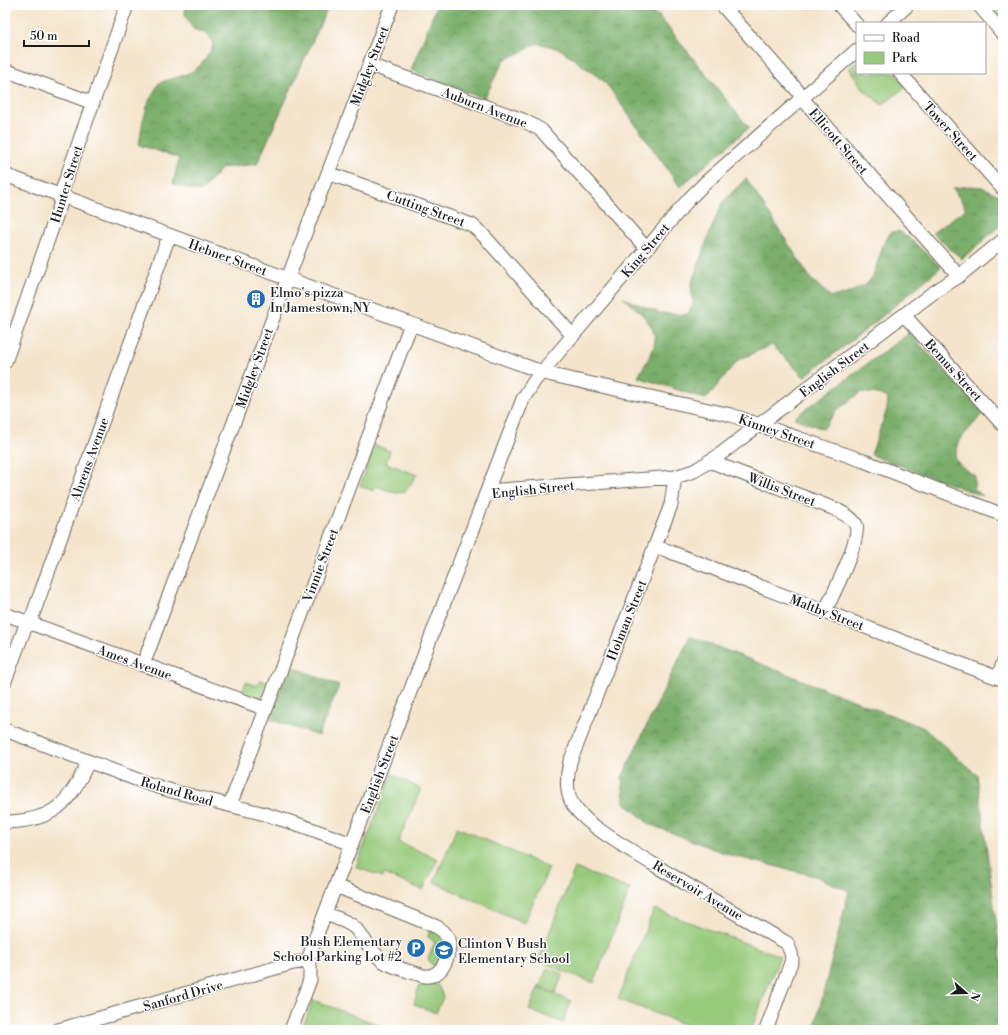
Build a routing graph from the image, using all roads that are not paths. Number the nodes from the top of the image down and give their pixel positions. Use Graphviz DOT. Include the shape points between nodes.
graph roads {
  1 [pos="392,5"];
  2 [pos="722,5"];
  3 [pos="839,5"];
  4 [pos="908,5"];
  5 [pos="979,5"];
  6 [pos="122,6"];
  7 [pos="889,22"];
  8 [pos="856,24"];
  9 [pos="1003,34"];
  10 [pos="856,51"];
  11 [pos="370,65"];
  12 [pos="5,70"];
  13 [pos="901,74"];
  14 [pos="802,97"];
  15 [pos="93,103"];
  16 [pos="328,172"];
  17 [pos="5,175"];
  18 [pos="1003,189"];
  19 [pos="62,196"];
  20 [pos="169,236"];
  21 [pos="1003,240"];
  22 [pos="646,248"];
  23 [pos="959,276"];
  24 [pos="288,279"];
  25 [pos="904,315"];
  26 [pos="411,324"];
  27 [pos="573,336"];
  28 [pos="5,362"];
  29 [pos="543,372"];
  30 [pos="760,424"];
  31 [pos="1003,425"];
  32 [pos="709,461"];
  33 [pos="675,477"];
  34 [pos="487,491"];
  35 [pos="1003,515"];
  36 [pos="655,546"];
  37 [pos="825,611"];
  38 [pos="5,614"];
  39 [pos="28,623"];
  40 [pos="1003,663"];
  41 [pos="143,665"];
  42 [pos="5,681"];
  43 [pos="266,709"];
  44 [pos="5,730"];
  45 [pos="88,762"];
  46 [pos="570,762"];
  47 [pos="230,805"];
  48 [pos="5,822"];
  49 [pos="352,844"];
  50 [pos="336,886"];
  51 [pos="325,914"];
  52 [pos="308,961"];
  53 [pos="58,1030"];
  54 [pos="291,1030"];
  55 [pos="766,1030"];
  1 -- 11 [label="street, Midgley Street"];
  2 -- 14 [label="street, Ellicott Street"];
  3 -- 8 [label="street"];
  4 -- 7 [label="street"];
  5 -- 9 [label="street"];
  6 -- 15 [label="street, Hunter Street"];
  10 -- 14 [label="street, King Street"];
  11 -- 16 [label="street, Midgley Street"];
  11 -- 22 [label="street, Auburn Avenue" via="523,120 541,130"];
  12 -- 15 [label="street"];
  13 -- 18 [label="street, Tower Street"];
  14 -- 22 [label="street, King Street" via="681,206"];
  14 -- 23 [label="street, Ellicott Street"];
  15 -- 19 [label="street, Hunter Street"];
  16 -- 24 [label="street, Midgley Street"];
  16 -- 27 [label="street, Cutting Street" via="472,225"];
  17 -- 19 [label="street, Hebner Street"];
  19 -- 20 [label="street, Hebner Street"];
  19 -- 28 [label="street, Hunter Street"];
  20 -- 24 [label="street, Hebner Street"];
  20 -- 39 [label="street, Ahrens Avenue"];
  21 -- 23 [label="street, English Street"];
  22 -- 27 [label="street, King Street"];
  23 -- 25 [label="street, English Street"];
  24 -- 26 [label="street, Hebner Street"];
  24 -- 41 [label="street, Midgley Street"];
  25 -- 30 [label="street, English Street"];
  25 -- 31 [label="street, Bemus Street"];
  26 -- 29 [label="street, Hebner Street"];
  26 -- 43 [label="street, Vinnie Street"];
  27 -- 29 [label="street, King Street"];
  29 -- 30 [label="street, Kinney Street"];
  29 -- 34 [label="street, King Street" via="523,399"];
  30 -- 32 [label="street, English Street"];
  30 -- 35 [label="street, Kinney Street"];
  32 -- 33 [label="street, English Street" via="694,471"];
  32 -- 37 [label="street, Willis Street" via="850,517 858,532"];
  33 -- 34 [label="street, English Street"];
  33 -- 36 [label="street, Holman Street" via="671,505"];
  34 -- 49 [label="street, English Street"];
  36 -- 37 [label="street, Maltby Street"];
  36 -- 46 [label="street, Holman Street"];
  37 -- 40 [label="street, Maltby Street" via="998,678"];
  38 -- 39 [label="street, Ames Avenue"];
  39 -- 41 [label="street, Ames Avenue"];
  39 -- 42 [label="street, Ahrens Avenue"];
  41 -- 43 [label="street, Ames Avenue"];
  43 -- 47 [label="street, Vinnie Street"];
  44 -- 45 [label="street, Roland Road"];
  45 -- 47 [label="street, Roland Road" via="146,783"];
  45 -- 48 [label="street" via="77,786 58,807 36,819"];
  46 -- 55 [label="street, Reservoir Avenue" via="567,789 572,803 582,815 618,842 787,943 792,960"];
  47 -- 49 [label="street, Roland Road" via="280,818"];
  49 -- 50 [label="street, English Street"];
  50 -- 51 [label="street, English Street"];
  50 -- 51 [label="street" via="436,927 447,936 447,957 439,971 430,976 395,966 383,961 374,953 355,928"];
  51 -- 52 [label="street, English Street"];
  52 -- 53 [label="street, Sanford Drive"];
  52 -- 54 [label="street" via="310,980"];
}
